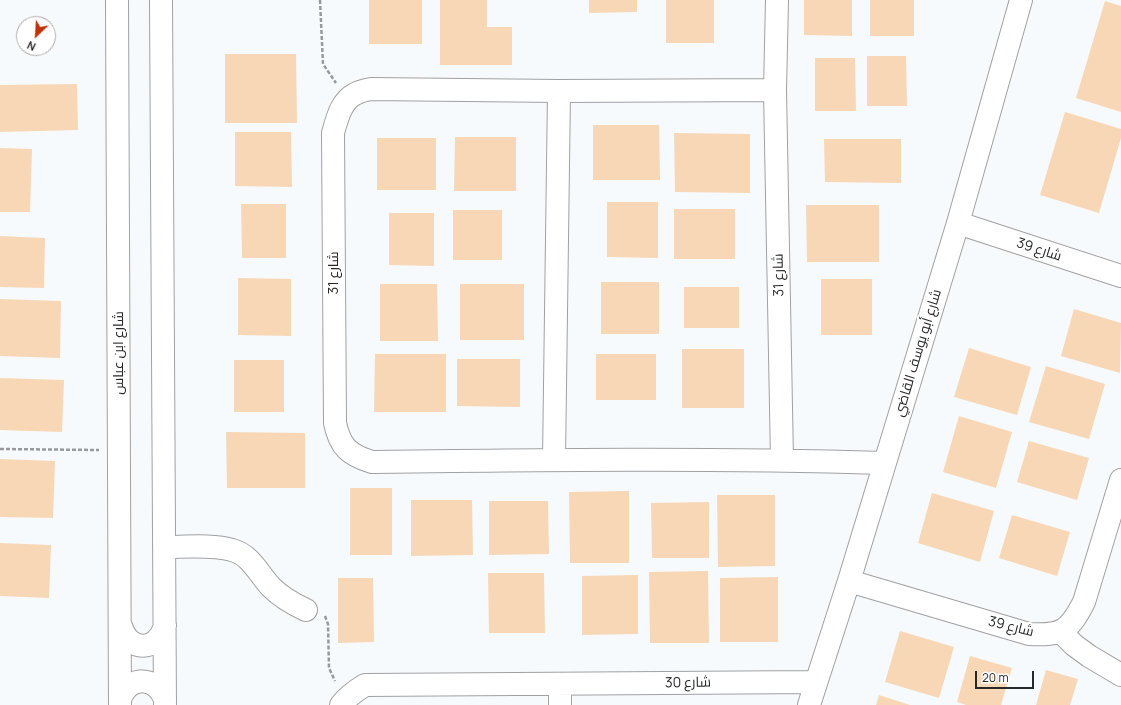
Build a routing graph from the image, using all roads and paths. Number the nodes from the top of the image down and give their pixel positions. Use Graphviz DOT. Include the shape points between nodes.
graph roads {
  1 [pos="117,0"];
  2 [pos="161,0"];
  3 [pos="320,0"];
  4 [pos="777,0"];
  5 [pos="1022,0"];
  6 [pos="776,90"];
  7 [pos="559,91"];
  8 [pos="348,100"];
  9 [pos="958,223"];
  10 [pos="1121,276"];
  11 [pos="0,449"];
  12 [pos="119,450"];
  13 [pos="554,460"];
  14 [pos="782,460"];
  15 [pos="884,463"];
  16 [pos="1121,480"];
  17 [pos="164,547"];
  18 [pos="849,581"];
  19 [pos="306,610"];
  20 [pos="165,625"];
  21 [pos="121,626"];
  22 [pos="1061,632"];
  23 [pos="1121,675"];
  24 [pos="815,682"];
  25 [pos="560,695"];
  26 [pos="120,702"];
  27 [pos="165,702"];
  28 [pos="344,702"];
  29 [pos="809,705"];
  1 -- 12 [label="street, شارع ابن عباس"];
  2 -- 17 [label="street"];
  3 -- 8 [label="path" via="323,64"];
  4 -- 6 [label="street, شارع 31"];
  5 -- 9 [label="street, شارع أبو يوسف القاضي"];
  6 -- 7 [label="street"];
  6 -- 14 [label="street, شارع 31"];
  7 -- 8 [label="street" via="371,89 355,94"];
  7 -- 13 [label="street"];
  8 -- 13 [label="street, شارع 31" via="337,119 334,133 335,423 338,436 351,454 372,462"];
  9 -- 10 [label="street, شارع 39"];
  9 -- 15 [label="street, شارع أبو يوسف القاضي"];
  11 -- 12 [label="path"];
  12 -- 21 [label="street, شارع ابن عباس"];
  13 -- 14 [label="street, شارع 31"];
  14 -- 15 [label="street, شارع 31"];
  15 -- 18 [label="street, شارع أبو يوسف القاضي"];
  16 -- 22 [label="street" via="1084,602 1070,626"];
  17 -- 19 [label="street" via="221,547 233,550 254,563 280,596"];
  17 -- 20 [label="street"];
  18 -- 22 [label="street, شارع 39" via="1029,634 1046,635"];
  18 -- 24 [label="street, شارع أبو يوسف القاضي"];
  19 -- 28 [label="path" via="322,612 327,617 329,668"];
  20 -- 21 [label="street" via="156,641 139,646 130,642"];
  20 -- 27 [label="street"];
  21 -- 26 [label="street, شارع ابن عباس"];
  22 -- 23 [label="street" via="1089,656"];
  24 -- 25 [label="street, شارع 30"];
  24 -- 29 [label="street, شارع أبو يوسف القاضي"];
  25 -- 28 [label="street, شارع 30" via="365,685 354,691"];
  26 -- 27 [label="street" via="130,685 147,682 161,691"];
}
